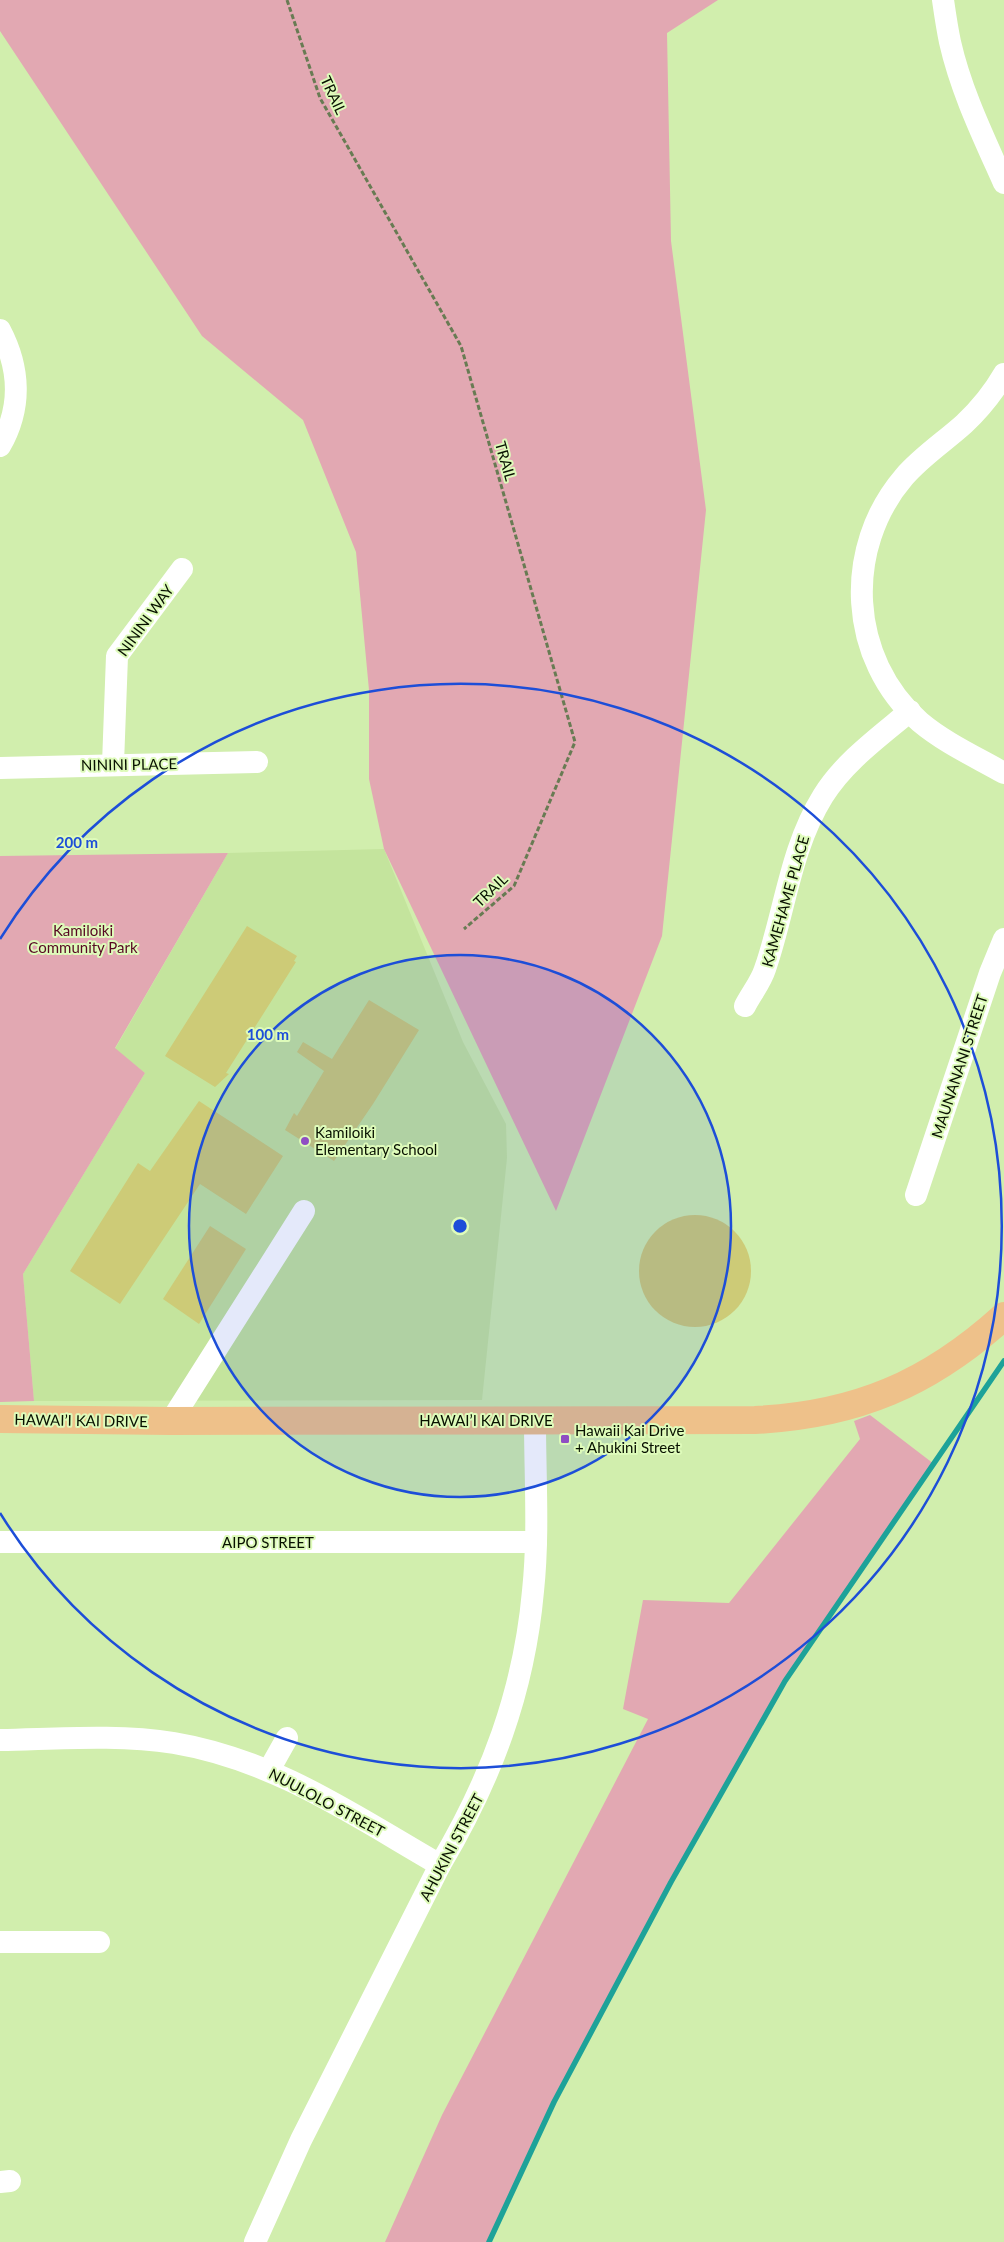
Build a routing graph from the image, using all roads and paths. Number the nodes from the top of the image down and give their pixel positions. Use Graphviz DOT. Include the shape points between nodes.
graph roads {
  1 [pos="287,0"];
  2 [pos="943,0"];
  3 [pos="1004,183"];
  4 [pos="0,330"];
  5 [pos="1004,374"];
  6 [pos="0,446"];
  7 [pos="182,569"];
  8 [pos="910,712"];
  9 [pos="257,762"];
  10 [pos="113,764"];
  11 [pos="0,768"];
  12 [pos="1004,772"];
  13 [pos="464,929"];
  14 [pos="1004,939"];
  15 [pos="745,1006"];
  16 [pos="916,1194"];
  17 [pos="304,1211"];
  18 [pos="1004,1316"];
  19 [pos="0,1419"];
  20 [pos="535,1420"];
  21 [pos="171,1421"];
  22 [pos="0,1542"];
  23 [pos="536,1542"];
  24 [pos="288,1738"];
  25 [pos="0,1740"];
  26 [pos="269,1770"];
  27 [pos="440,1865"];
  28 [pos="0,1942"];
  29 [pos="98,1942"];
  30 [pos="255,2242"];
  1 -- 13 [label="path, TRAIL" via="320,98 461,346 575,742 514,886"];
  2 -- 3 [label="street" via="961,81"];
  4 -- 6 [label="street" via="10,352 17,386 14,412"];
  5 -- 8 [label="street" via="975,413 905,476 880,513 868,542 861,586 866,632 882,674"];
  7 -- 10 [label="street, NININI WAY" via="116,656"];
  8 -- 12 [label="street" via="944,739"];
  8 -- 15 [label="street, KAMEHAME PLACE" via="846,766 815,810 800,843 764,971"];
  9 -- 10 [label="street, NININI PLACE"];
  10 -- 11 [label="street, NININI PLACE"];
  14 -- 16 [label="street, MAUNANANI STREET"];
  17 -- 21 [label="street"];
  18 -- 20 [label="main road, HAWAI’I KAI DRIVE" via="958,1354 919,1378 877,1397 818,1414 755,1420"];
  19 -- 21 [label="main road, HAWAI’I KAI DRIVE"];
  20 -- 21 [label="main road, HAWAI’I KAI DRIVE"];
  20 -- 23 [label="street, AHUKINI STREET"];
  22 -- 23 [label="street, AIPO STREET"];
  23 -- 27 [label="street, AHUKINI STREET" via="527,1639 504,1734 465,1823"];
  24 -- 26 [label="street"];
  25 -- 26 [label="street, NUULOLO STREET" via="105,1738 172,1743 229,1756"];
  26 -- 27 [label="street, NUULOLO STREET"];
  27 -- 30 [label="street, AHUKINI STREET" via="301,2140"];
  28 -- 29 [label="street"];
}
